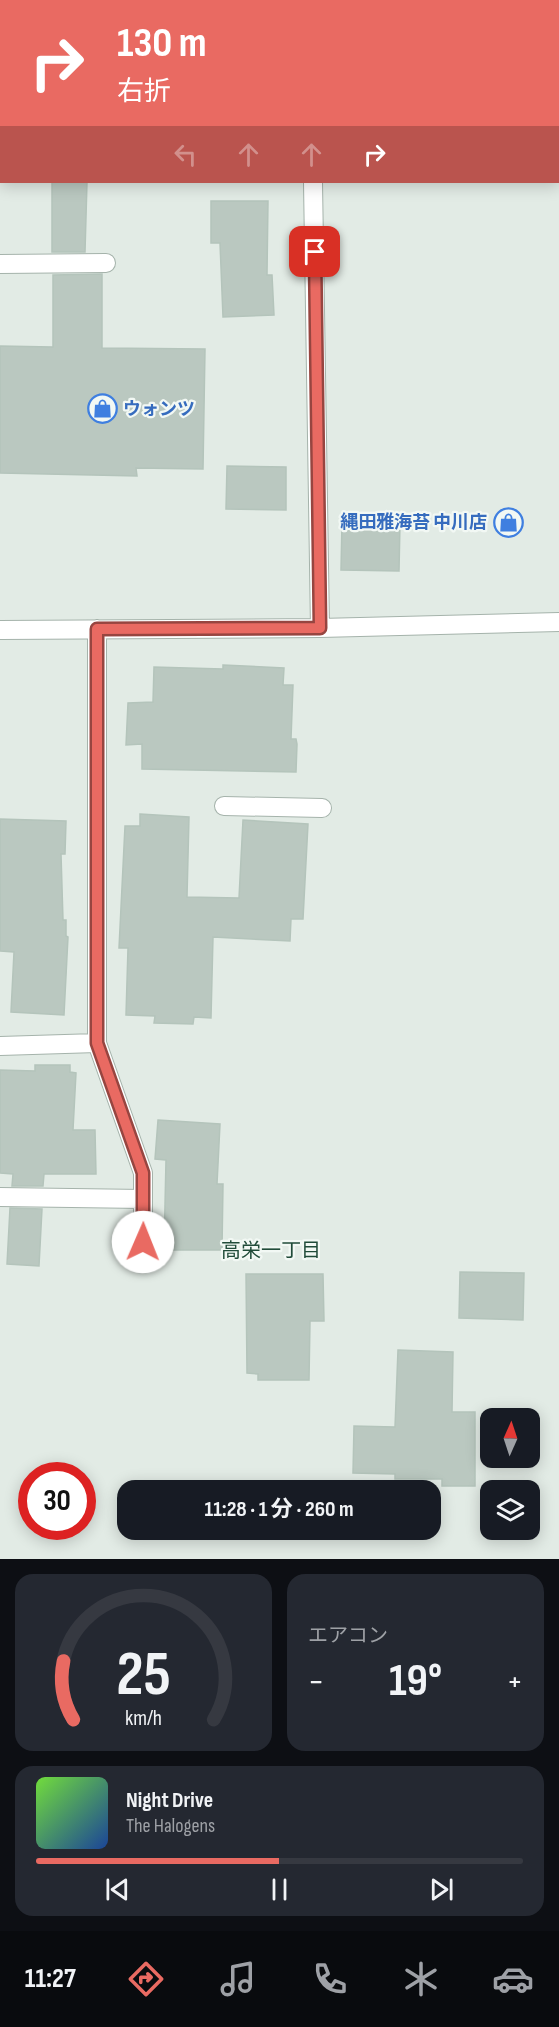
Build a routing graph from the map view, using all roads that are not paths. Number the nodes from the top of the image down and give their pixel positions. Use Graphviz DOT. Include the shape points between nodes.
graph roads {
  1 [pos="314,183"];
  2 [pos="106,263"];
  3 [pos="0,264"];
  4 [pos="559,622"];
  5 [pos="320,628"];
  6 [pos="97,629"];
  7 [pos="0,630"];
  8 [pos="224,806"];
  9 [pos="322,808"];
  10 [pos="97,1043"];
  11 [pos="0,1046"];
  12 [pos="0,1197"];
  13 [pos="143,1199"];
  14 [pos="143,1242"];
  1 -- 5 [label="street"];
  2 -- 3 [label="street"];
  4 -- 5 [label="street"];
  5 -- 6 [label="street"];
  6 -- 7 [label="street"];
  6 -- 10 [label="street"];
  8 -- 9 [label="street"];
  10 -- 11 [label="street"];
  10 -- 13 [label="street" via="143,1173"];
  12 -- 13 [label="street"];
  13 -- 14 [label="street"];
}
